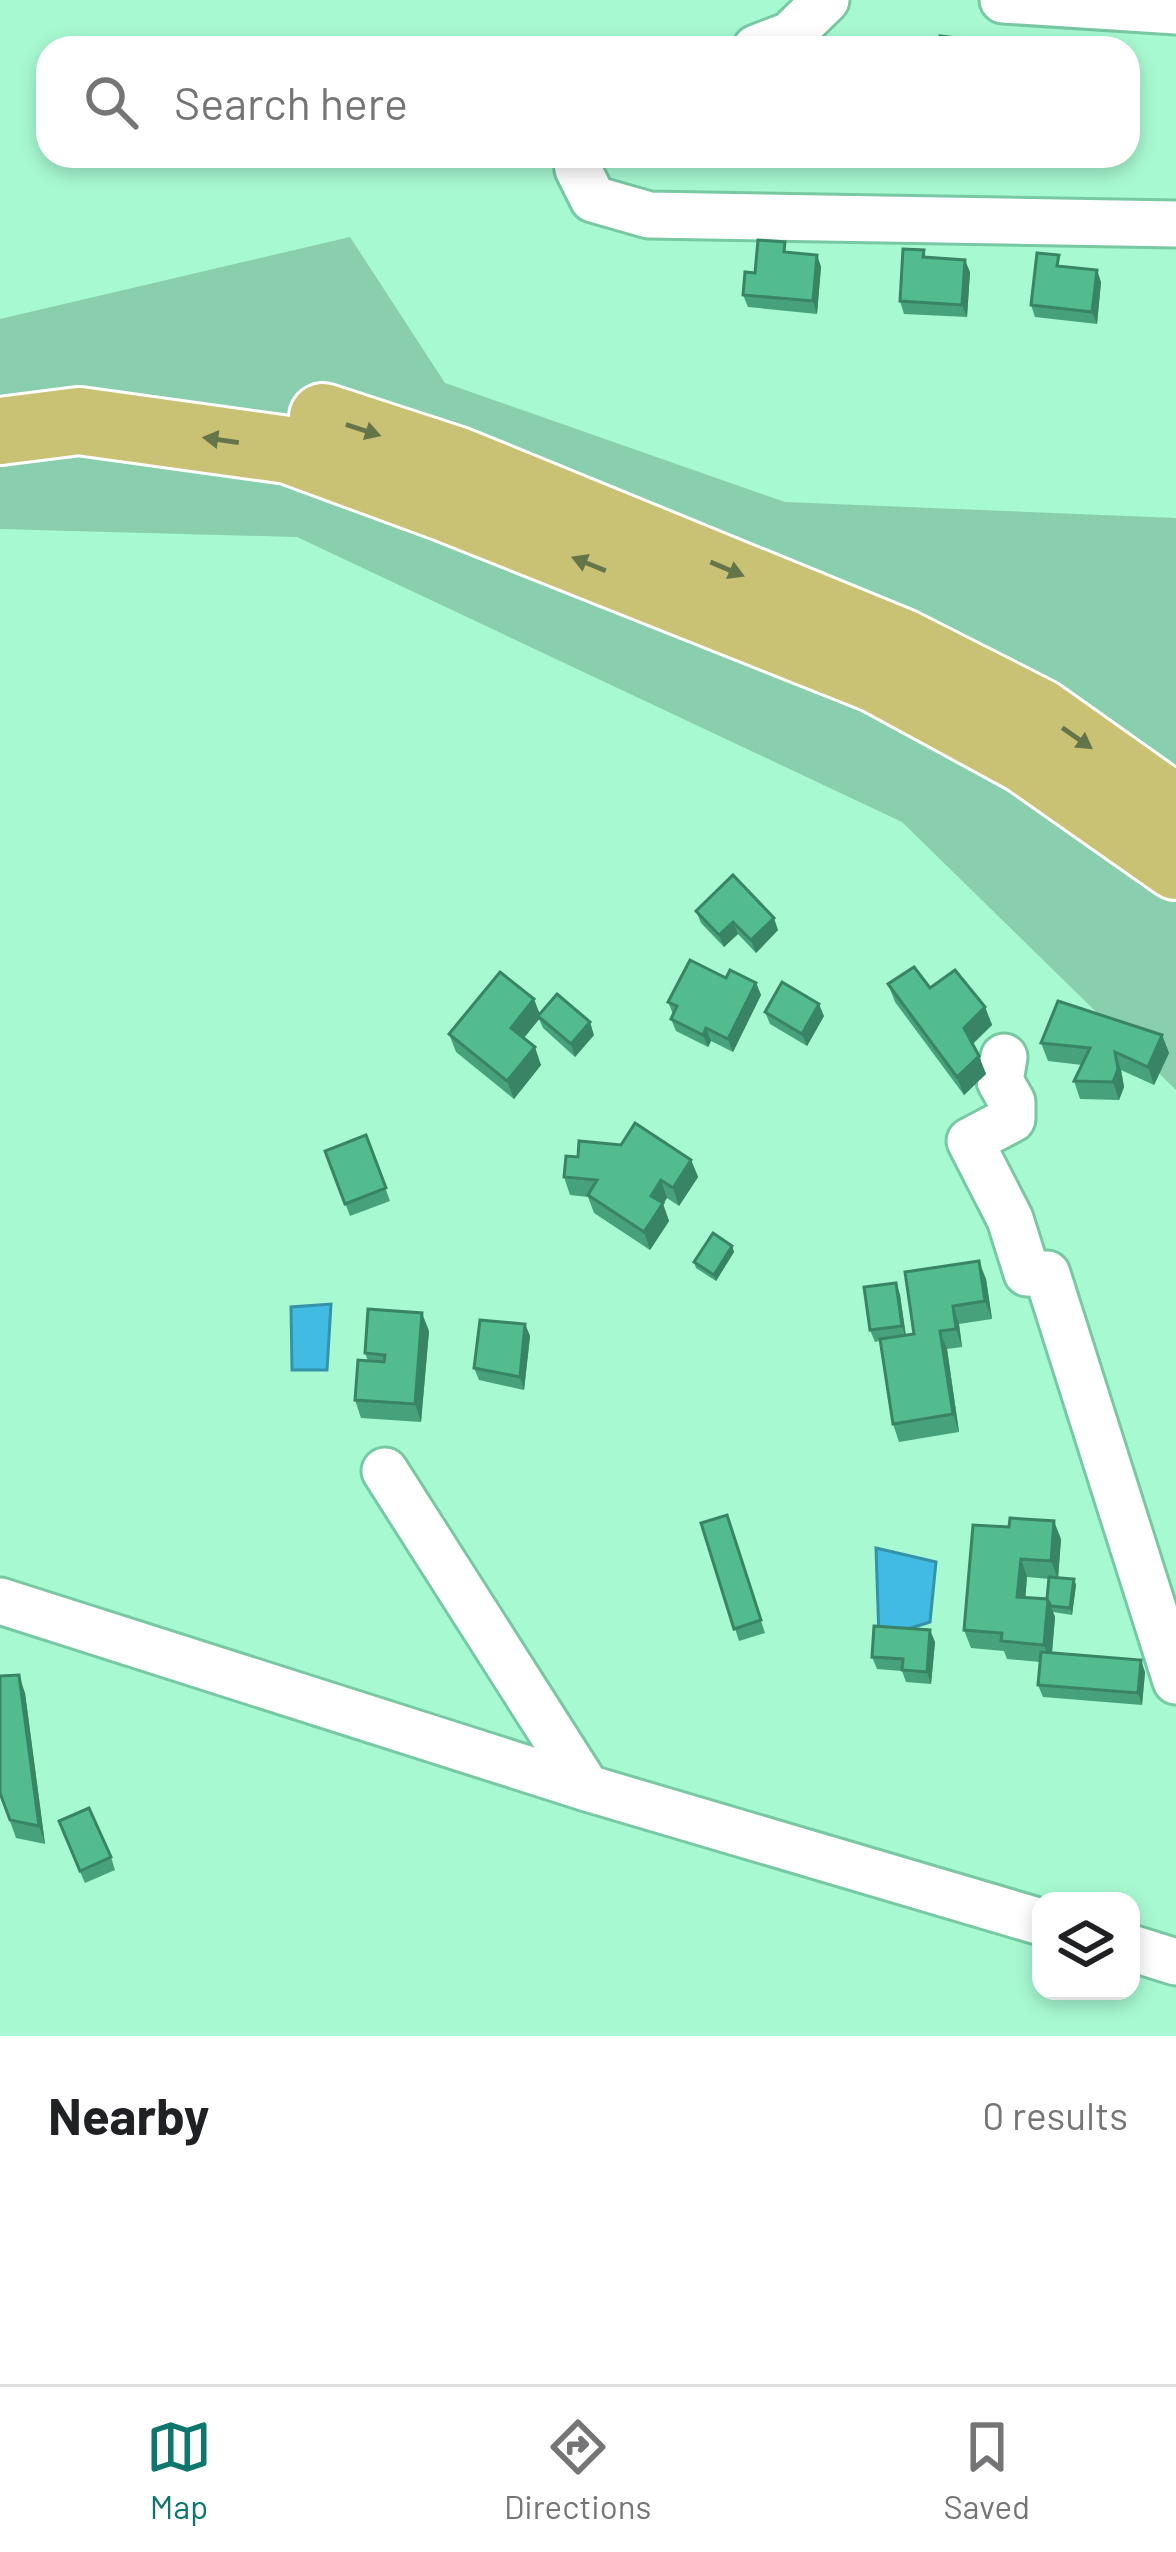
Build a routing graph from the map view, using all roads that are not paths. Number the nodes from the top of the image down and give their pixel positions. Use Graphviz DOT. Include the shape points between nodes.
graph roads {
  1 [pos="826,0"];
  2 [pos="1003,0"];
  3 [pos="1176,11"];
  4 [pos="787,36"];
  5 [pos="578,168"];
  6 [pos="1176,224"];
  7 [pos="0,386"];
  8 [pos="0,431"];
  9 [pos="674,598"];
  10 [pos="1176,809"];
  11 [pos="1176,866"];
  12 [pos="1176,909"];
  13 [pos="1004,1057"];
  14 [pos="385,1472"];
  15 [pos="0,1601"];
  16 [pos="1176,1682"];
  17 [pos="587,1788"];
  18 [pos="1032,1919"];
  19 [pos="1140,1951"];
  20 [pos="1176,1962"];
  1 -- 4 [label="street"];
  2 -- 3 [label="street"];
  5 -- 6 [label="street" via="593,199 649,214"];
  7 -- 10 [label="highway, one-way" via="84,378 274,401 458,460 901,642 1039,712"];
  9 -- 8 [label="highway, one-way" via="288,450 79,421"];
  9 -- 11 [label="highway" via="895,689 1025,760"];
  9 -- 12 [label="highway" via="1027,790"];
  13 -- 16 [label="street" via="1000,1081 1012,1119 970,1141 1028,1274 1047,1274"];
  14 -- 17 [label="street"];
  15 -- 17 [label="street"];
  17 -- 18 [label="street"];
  19 -- 20 [label="street"];
}
